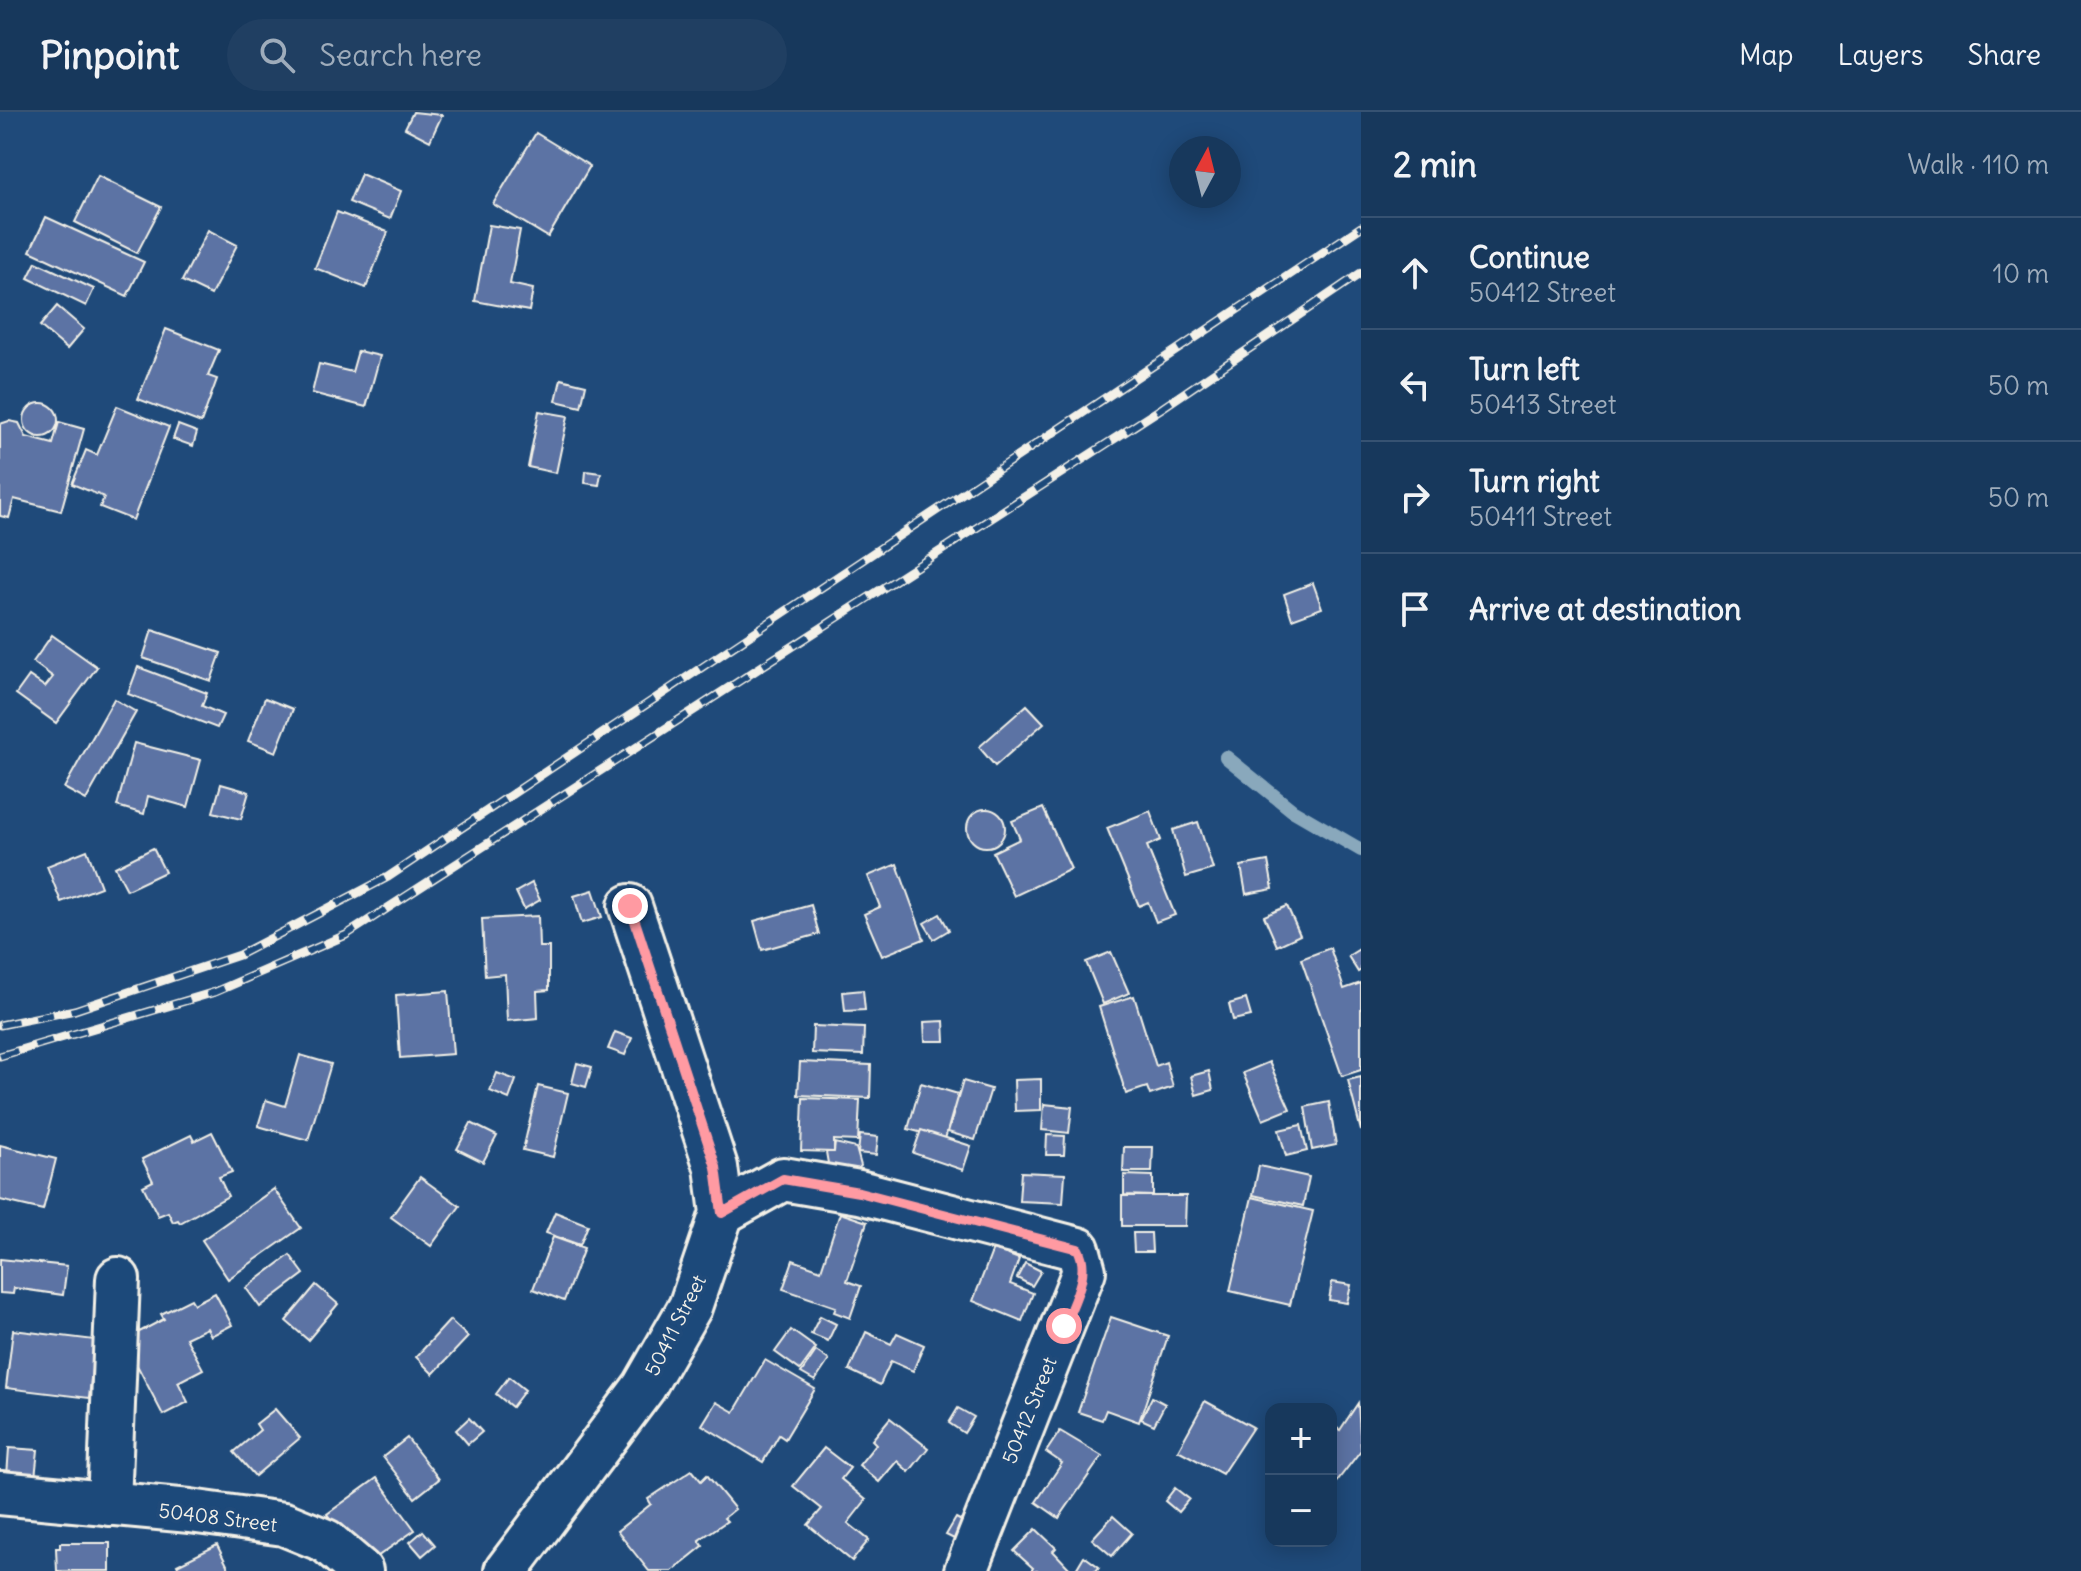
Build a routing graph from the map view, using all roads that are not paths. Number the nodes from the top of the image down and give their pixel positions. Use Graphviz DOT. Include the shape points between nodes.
graph roads {
  1 [pos="630,906"];
  2 [pos="722,1213"];
  3 [pos="118,1279"];
  4 [pos="0,1493"];
  5 [pos="109,1504"];
  6 [pos="361,1571"];
  7 [pos="506,1571"];
  8 [pos="966,1571"];
  1 -- 2 [label="street, 50411 Street" via="716,1167"];
  2 -- 7 [label="street, 50411 Street" via="690,1307 644,1387"];
  2 -- 8 [label="street, 50412 Street" via="783,1179 859,1192 1078,1249 1085,1264 1074,1299"];
  3 -- 5 [label="street"];
  4 -- 5 [label="street, 50408 Street"];
  5 -- 6 [label="street, 50408 Street" via="284,1524 326,1541"];
}
